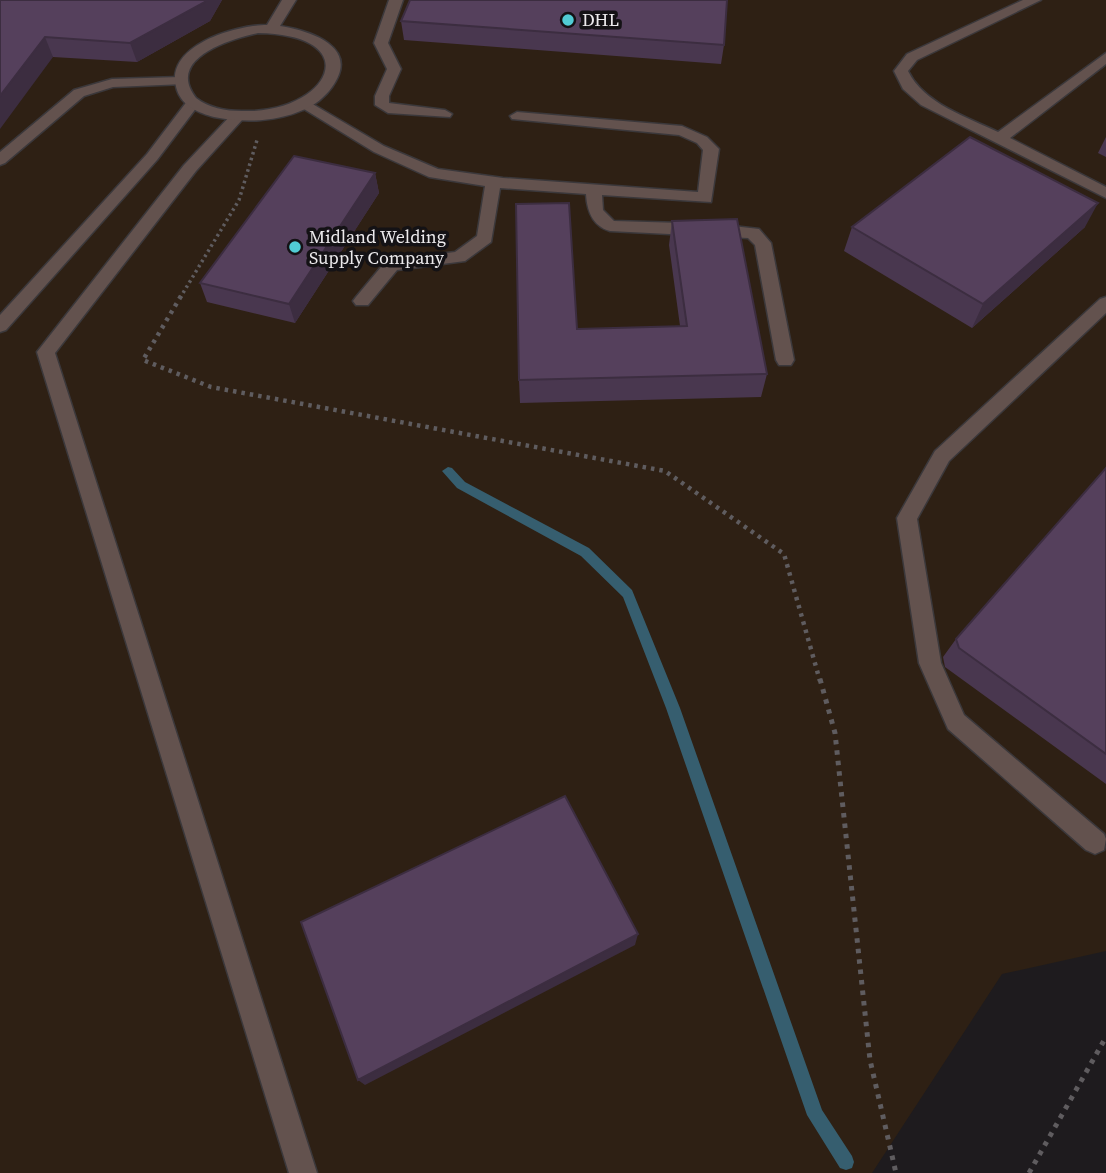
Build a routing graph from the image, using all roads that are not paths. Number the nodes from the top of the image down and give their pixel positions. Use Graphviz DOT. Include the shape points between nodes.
graph roads {
  1 [pos="289,0"];
  2 [pos="396,0"];
  3 [pos="1022,2"];
  4 [pos="272,29"];
  5 [pos="1106,57"];
  6 [pos="180,81"];
  7 [pos="193,103"];
  8 [pos="304,103"];
  9 [pos="446,114"];
  10 [pos="517,116"];
  11 [pos="237,117"];
  12 [pos="999,139"];
  13 [pos="0,160"];
  14 [pos="493,182"];
  15 [pos="594,190"];
  16 [pos="1106,193"];
  17 [pos="362,301"];
  18 [pos="1106,303"];
  19 [pos="0,326"];
  20 [pos="785,360"];
  21 [pos="1095,842"];
  22 [pos="303,1173"];
  1 -- 4 [label="street"];
  2 -- 9 [label="street" via="381,43 394,69 382,104 388,109"];
  3 -- 12 [label="street" via="912,57 901,71 908,86 926,102"];
  4 -- 6 [label="street" via="213,41 183,67"];
  4 -- 8 [label="street" via="316,40 333,60 330,79"];
  5 -- 12 [label="street"];
  6 -- 7 [label="street"];
  6 -- 13 [label="street" via="112,83 79,93"];
  7 -- 11 [label="street"];
  7 -- 19 [label="street" via="152,157"];
  8 -- 11 [label="street" via="264,116"];
  8 -- 14 [label="street" via="379,149 435,174"];
  10 -- 15 [label="street" via="682,131 711,149 705,198"];
  11 -- 22 [label="street" via="190,168 46,352"];
  12 -- 16 [label="street"];
  14 -- 15 [label="street"];
  14 -- 17 [label="street" via="485,238 459,257 392,265"];
  15 -- 20 [label="street" via="595,211 610,226 753,233 763,243"];
  18 -- 21 [label="street" via="942,456 907,518 930,663 956,722"];
}
